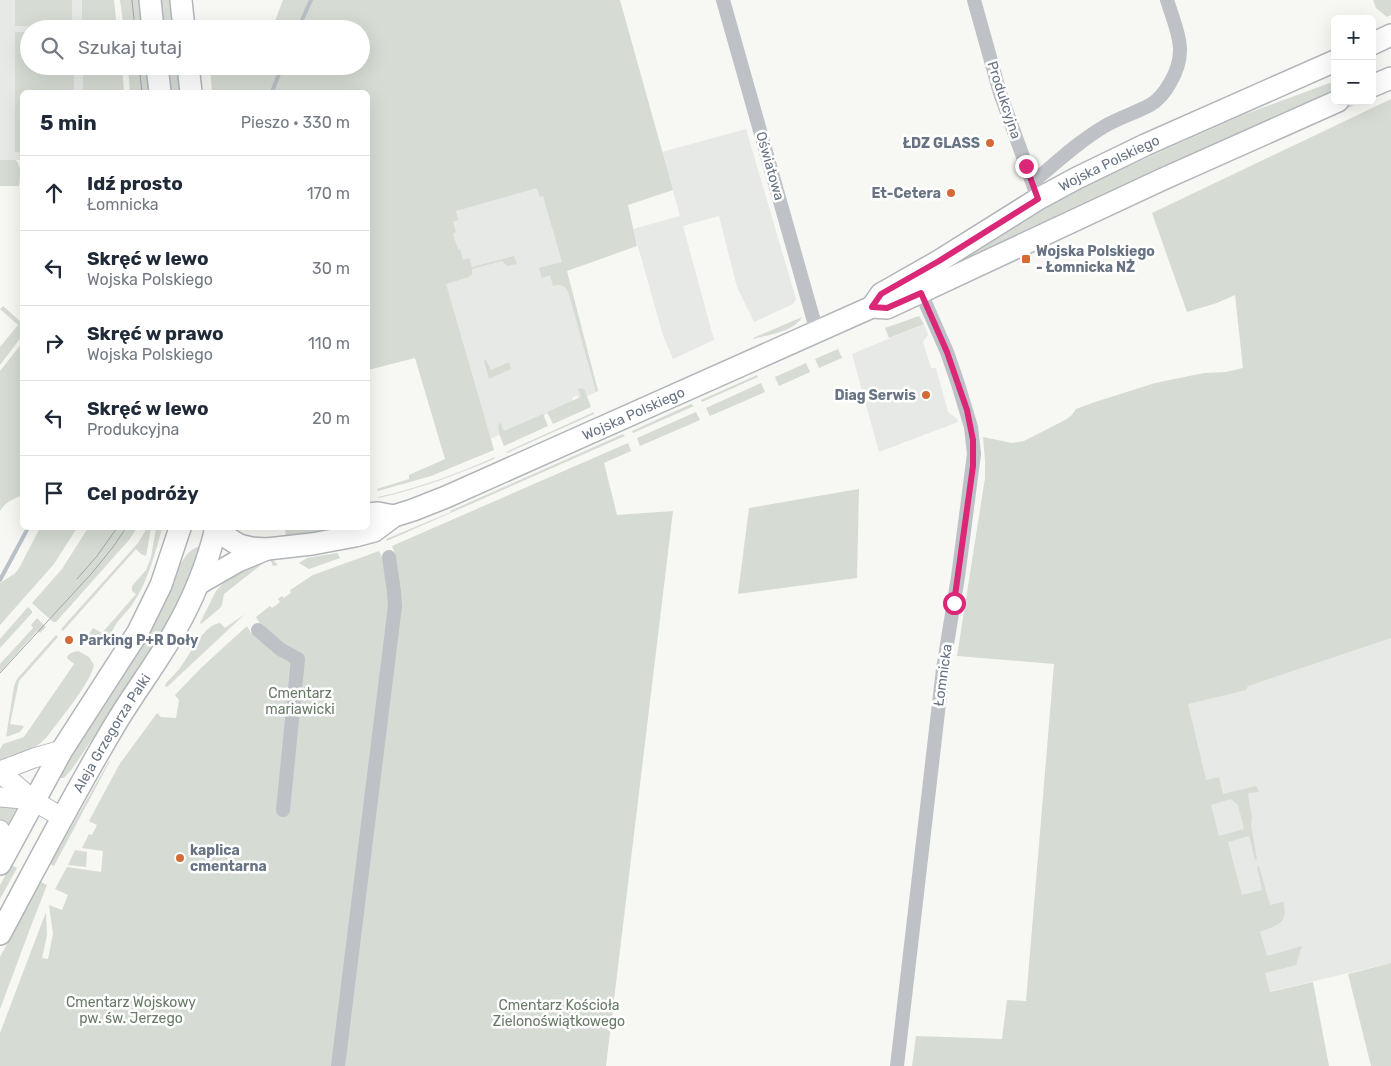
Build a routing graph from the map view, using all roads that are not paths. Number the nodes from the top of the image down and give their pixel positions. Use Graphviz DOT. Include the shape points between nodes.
graph roads {
  1 [pos="150,0"];
  2 [pos="181,0"];
  3 [pos="723,0"];
  4 [pos="974,0"];
  5 [pos="1167,0"];
  6 [pos="152,20"];
  7 [pos="183,20"];
  8 [pos="1331,62"];
  9 [pos="158,75"];
  10 [pos="189,75"];
  11 [pos="160,90"];
  12 [pos="191,90"];
  13 [pos="1331,104"];
  14 [pos="1035,190"];
  15 [pos="921,293"];
  16 [pos="872,307"];
  17 [pos="817,332"];
  18 [pos="370,514"];
  19 [pos="394,516"];
  20 [pos="179,530"];
  21 [pos="215,530"];
  22 [pos="218,530"];
  23 [pos="267,549"];
  24 [pos="390,557"];
  25 [pos="198,584"];
  26 [pos="258,630"];
  27 [pos="62,750"];
  28 [pos="0,773"];
  29 [pos="0,797"];
  30 [pos="34,801"];
  31 [pos="283,810"];
  32 [pos="63,818"];
  33 [pos="3,848"];
  34 [pos="0,934"];
  35 [pos="338,1066"];
  36 [pos="897,1066"];
  1 -- 6 [label="main road"];
  2 -- 7 [label="main road"];
  3 -- 17 [label="street, Oświatowa"];
  4 -- 14 [label="street, Produkcyjna" via="1000,93"];
  5 -- 14 [label="street" via="1181,54 1165,92 1149,106 1098,130"];
  8 -- 14 [label="main road, Wojska Polskiego" via="1077,178"];
  9 -- 11 [label="main road"];
  10 -- 12 [label="main road"];
  13 -- 15 [label="main road, Wojska Polskiego"];
  14 -- 16 [label="main road, Wojska Polskiego" via="939,261 881,294"];
  15 -- 16 [label="main road, Wojska Polskiego" via="887,308"];
  15 -- 36 [label="street, Łomnicka" via="958,384 971,427 974,454 943,669"];
  16 -- 17 [label="main road, Wojska Polskiego"];
  17 -- 19 [label="main road, Wojska Polskiego" via="463,489"];
  18 -- 19 [label="main road, Wojska Polskiego"];
  19 -- 23 [label="main road, Wojska Polskiego" via="378,528 355,536"];
  20 -- 27 [label="main road" via="161,585 138,632"];
  21 -- 25 [label="main road, Aleja Grzegorza Palki"];
  22 -- 23 [label="main road, Wojska Polskiego" via="239,545"];
  23 -- 25 [label="main road"];
  24 -- 35 [label="street" via="395,599"];
  25 -- 32 [label="main road, Aleja Grzegorza Palki" via="171,637 113,727"];
  26 -- 31 [label="street" via="298,659"];
  27 -- 28 [label="main road"];
  27 -- 30 [label="main road"];
  28 -- 30 [label="main road"];
  29 -- 30 [label="main road"];
  30 -- 32 [label="main road"];
  30 -- 33 [label="main road"];
  32 -- 34 [label="main road, Aleja Grzegorza Palki"];
}
